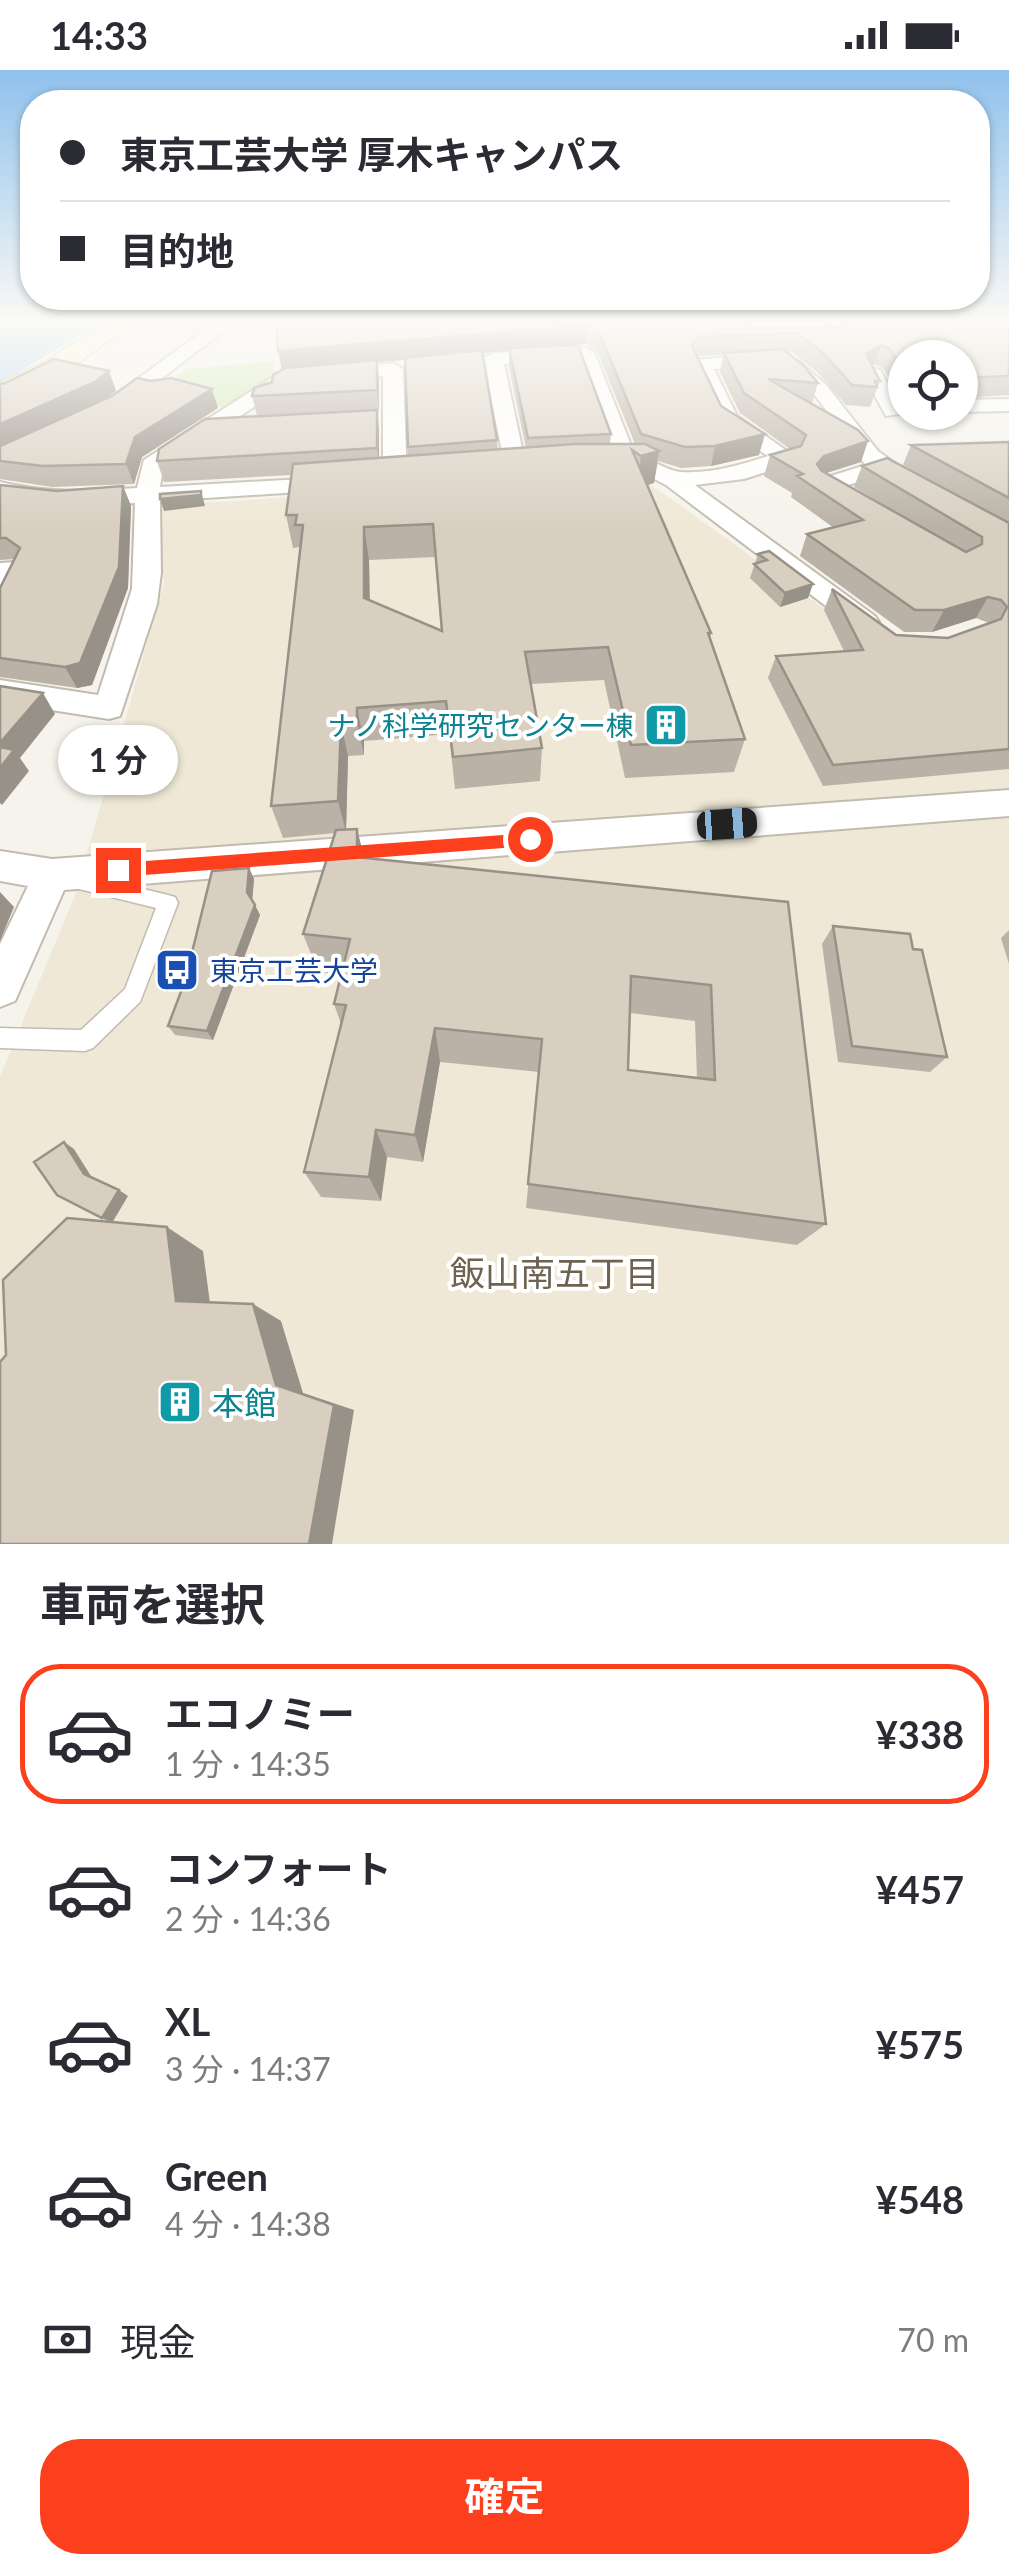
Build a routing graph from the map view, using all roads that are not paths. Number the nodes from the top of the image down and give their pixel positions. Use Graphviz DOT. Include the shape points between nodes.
graph roads {
  1 [pos="138,391"];
  2 [pos="265,391"];
  3 [pos="394,391"];
  4 [pos="493,391"];
  5 [pos="600,391"];
  6 [pos="714,391"];
  7 [pos="818,391"];
  8 [pos="1009,405"];
  9 [pos="978,406"];
  10 [pos="98,414"];
  11 [pos="241,428"];
  12 [pos="203,430"];
  13 [pos="591,464"];
  14 [pos="627,464"];
  15 [pos="881,467"];
  16 [pos="516,471"];
  17 [pos="427,478"];
  18 [pos="674,480"];
  19 [pos="376,481"];
  20 [pos="0,488"];
  21 [pos="145,495"];
  22 [pos="945,504"];
  23 [pos="875,514"];
  24 [pos="0,571"];
  25 [pos="0,602"];
  26 [pos="880,634"];
  27 [pos="0,691"];
  28 [pos="1009,803"];
  29 [pos="0,866"];
  30 [pos="52,875"];
  31 [pos="0,988"];
  32 [pos="0,1038"];
  1 -- 10 [label="street"];
  2 -- 12 [label="street"];
  3 -- 19 [label="street"];
  4 -- 16 [label="street"];
  5 -- 14 [label="street"];
  6 -- 18 [label="street" via="728,420 786,458 744,472"];
  7 -- 15 [label="street"];
  8 -- 9 [label="street"];
  11 -- 12 [label="street"];
  12 -- 21 [label="street" via="152,465"];
  13 -- 14 [label="street"];
  14 -- 18 [label="street"];
  15 -- 22 [label="street"];
  15 -- 23 [label="street" via="826,485"];
  17 -- 19 [label="street"];
  18 -- 26 [label="street"];
  19 -- 21 [label="street"];
  20 -- 21 [label="street" via="53,500"];
  21 -- 27 [label="street" via="146,591 108,708"];
  24 -- 25 [label="street" via="15,570"];
  28 -- 30 [label="street"];
  29 -- 30 [label="street"];
  30 -- 31 [label="street"];
  30 -- 32 [label="lane" via="168,903 133,995 85,1041"];
}
